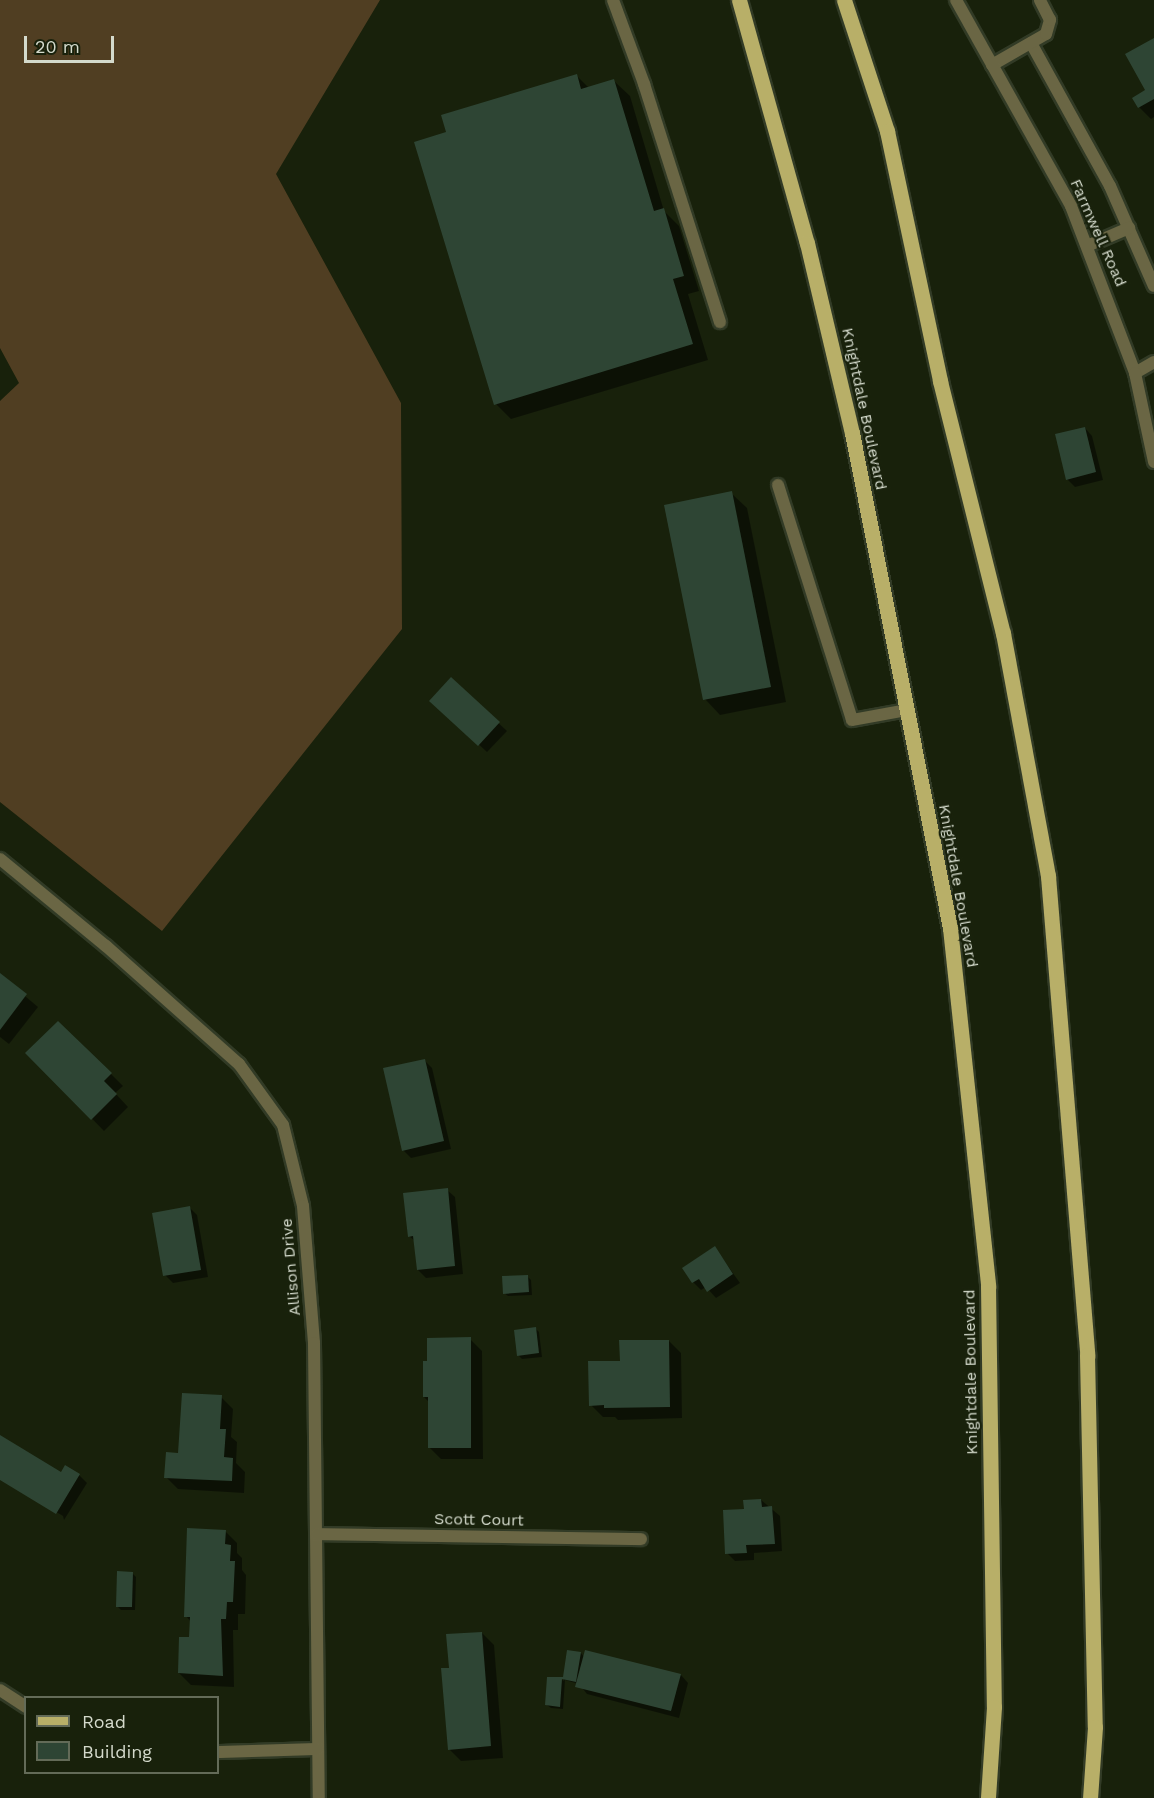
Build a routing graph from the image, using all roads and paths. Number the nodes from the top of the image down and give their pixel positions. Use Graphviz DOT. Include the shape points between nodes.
graph roads {
  1 [pos="614,0"];
  2 [pos="739,0"];
  3 [pos="844,0"];
  4 [pos="956,0"];
  5 [pos="1041,0"];
  6 [pos="1032,43"];
  7 [pos="992,65"];
  8 [pos="1129,228"];
  9 [pos="1087,246"];
  10 [pos="1154,286"];
  11 [pos="720,322"];
  12 [pos="1154,362"];
  13 [pos="1136,373"];
  14 [pos="1154,462"];
  15 [pos="778,485"];
  16 [pos="907,710"];
  17 [pos="0,859"];
  18 [pos="317,1534"];
  19 [pos="641,1539"];
  20 [pos="0,1690"];
  21 [pos="24,1706"];
  22 [pos="318,1749"];
  23 [pos="219,1752"];
  24 [pos="319,1798"];
  25 [pos="988,1798"];
  26 [pos="1090,1798"];
  1 -- 11 [label="street"];
  2 -- 16 [label="main road, Knightdale Boulevard" via="810,254 852,433"];
  3 -- 26 [label="main road" via="887,131 940,381 1004,633 1048,876 1087,1355 1095,1727"];
  4 -- 7 [label="street, Farmwell Road"];
  5 -- 6 [label="street" via="1050,20 1046,34"];
  6 -- 7 [label="street"];
  6 -- 8 [label="street"];
  7 -- 9 [label="street, Farmwell Road" via="1071,206"];
  8 -- 9 [label="street"];
  8 -- 10 [label="street"];
  9 -- 13 [label="street, Farmwell Road"];
  12 -- 13 [label="street"];
  13 -- 14 [label="street, Farmwell Road"];
  15 -- 16 [label="street" via="852,720"];
  16 -- 25 [label="main road, Knightdale Boulevard" via="950,928 988,1286 994,1707"];
  17 -- 18 [label="street, Allison Drive" via="239,1064 283,1125 303,1206 312,1319"];
  18 -- 19 [label="street, Scott Court"];
  18 -- 22 [label="street, Allison Drive"];
  20 -- 21 [label="street"];
  22 -- 23 [label="street"];
  22 -- 24 [label="street, Allison Drive"];
}
